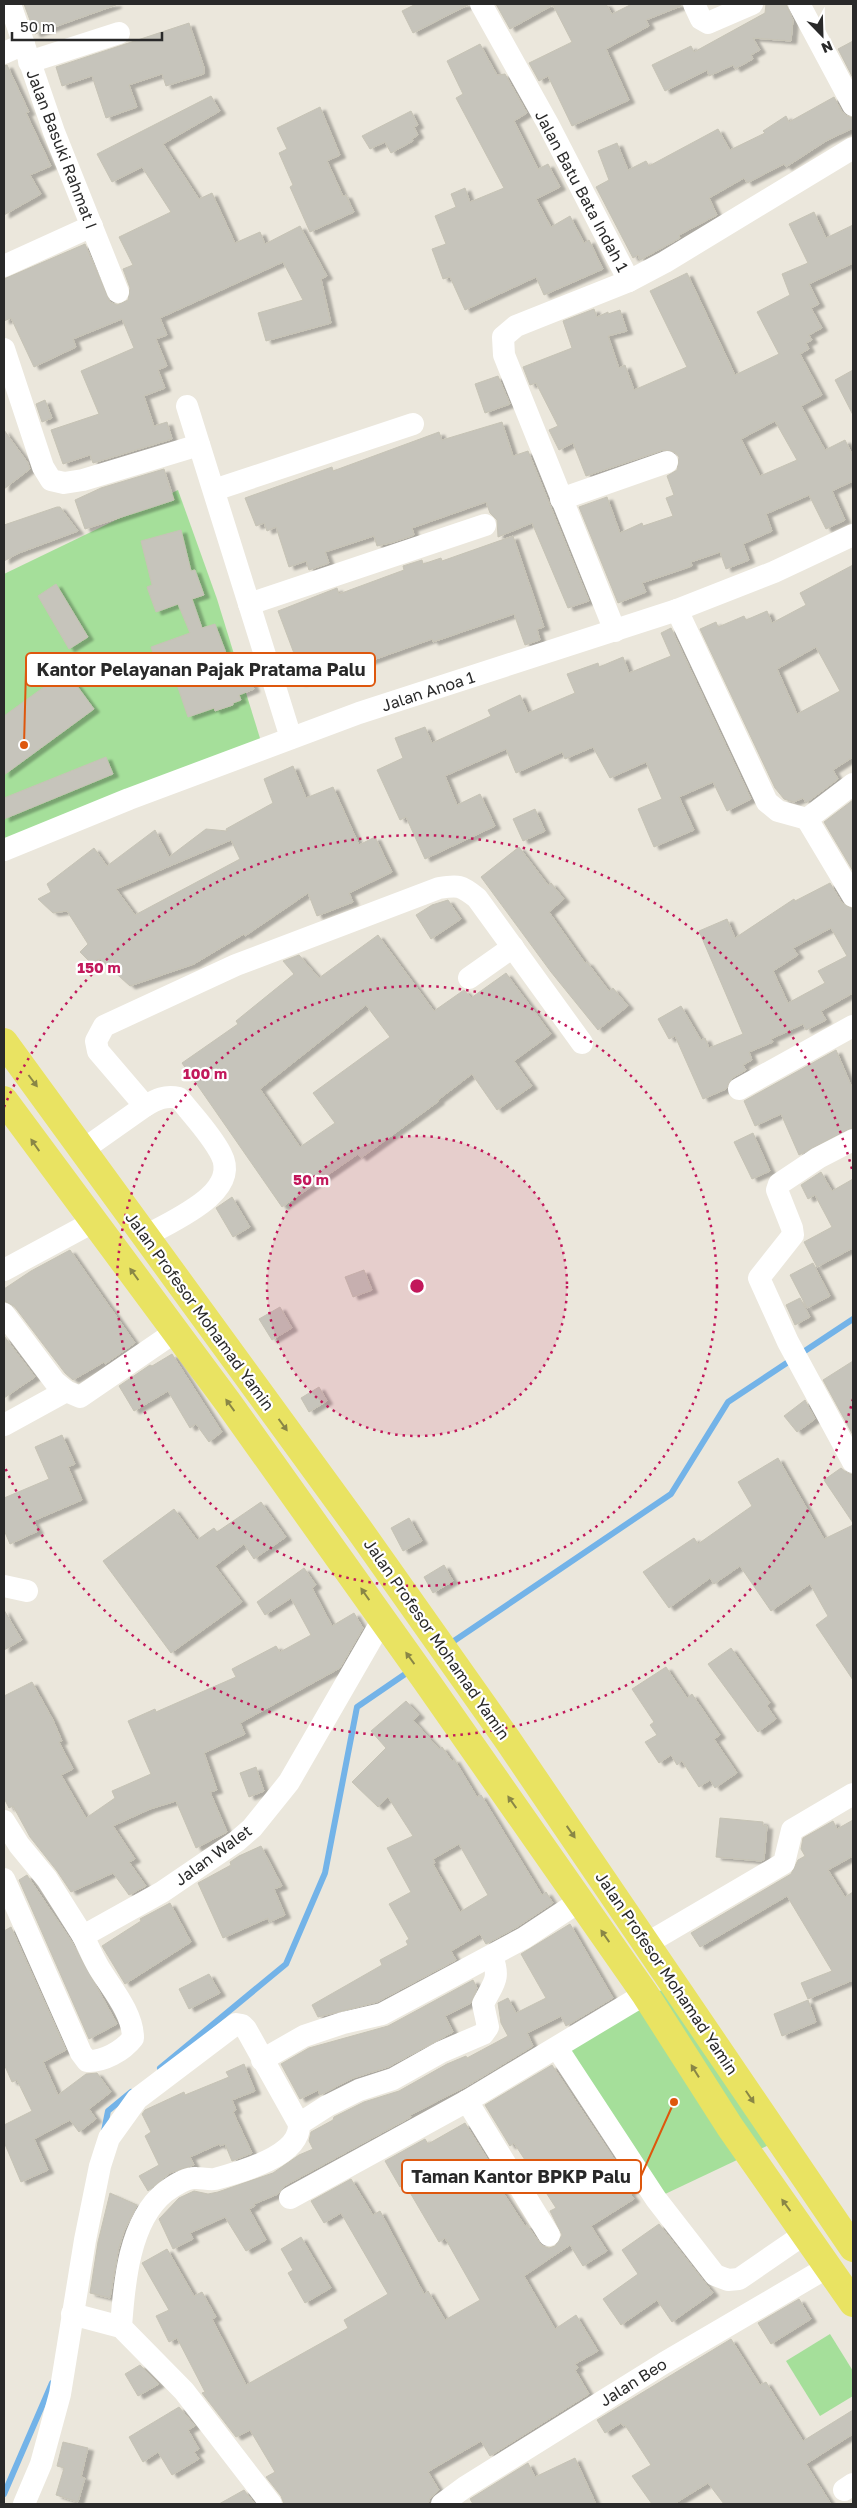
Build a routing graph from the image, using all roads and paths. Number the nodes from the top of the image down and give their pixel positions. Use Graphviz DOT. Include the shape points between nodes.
graph roads {
  1 [pos="10,4"];
  2 [pos="481,4"];
  3 [pos="694,4"];
  4 [pos="752,4"];
  5 [pos="800,4"];
  6 [pos="119,33"];
  7 [pos="4,53"];
  8 [pos="27,53"];
  9 [pos="853,105"];
  10 [pos="853,148"];
  11 [pos="92,226"];
  12 [pos="4,266"];
  13 [pos="630,281"];
  14 [pos="118,292"];
  15 [pos="4,349"];
  16 [pos="187,406"];
  17 [pos="413,424"];
  18 [pos="199,445"];
  19 [pos="667,462"];
  20 [pos="214,490"];
  21 [pos="561,499"];
  22 [pos="485,525"];
  23 [pos="853,535"];
  24 [pos="249,604"];
  25 [pos="677,610"];
  26 [pos="615,631"];
  27 [pos="291,738"];
  28 [pos="853,784"];
  29 [pos="807,818"];
  30 [pos="4,850"];
  31 [pos="853,896"];
  32 [pos="513,947"];
  33 [pos="469,978"];
  34 [pos="853,1026"];
  35 [pos="4,1042"];
  36 [pos="582,1043"];
  37 [pos="739,1089"];
  38 [pos="4,1100"];
  39 [pos="145,1106"];
  40 [pos="853,1140"];
  41 [pos="84,1150"];
  42 [pos="96,1221"];
  43 [pos="146,1236"];
  44 [pos="4,1270"];
  45 [pos="4,1314"];
  46 [pos="175,1332"];
  47 [pos="66,1391"];
  48 [pos="4,1425"];
  49 [pos="853,1462"];
  50 [pos="4,1586"];
  51 [pos="27,1591"];
  52 [pos="388,1627"];
  53 [pos="853,1794"];
  54 [pos="4,1821"];
  55 [pos="12,1849"];
  56 [pos="595,1865"];
  57 [pos="4,1879"];
  58 [pos="574,1892"];
  59 [pos="84,1936"];
  60 [pos="646,1944"];
  61 [pos="492,1956"];
  62 [pos="645,1994"];
  63 [pos="556,2048"];
  64 [pos="262,2060"];
  65 [pos="467,2101"];
  66 [pos="299,2124"];
  67 [pos="290,2198"];
  68 [pos="806,2233"];
  69 [pos="549,2235"];
  70 [pos="853,2248"];
  71 [pos="828,2267"];
  72 [pos="853,2303"];
  73 [pos="72,2314"];
  74 [pos="121,2327"];
  75 [pos="24,2504"];
  76 [pos="272,2504"];
  77 [pos="442,2504"];
  1 -- 8 [label="street, Jalan Basuki Rahmat I"];
  2 -- 13 [label="street, Jalan Batu Bata Indah 1"];
  3 -- 4 [label="street" via="701,19 708,23"];
  5 -- 9 [label="street"];
  6 -- 8 [label="street"];
  7 -- 8 [label="street"];
  8 -- 11 [label="street, Jalan Basuki Rahmat I" via="54,132"];
  10 -- 13 [label="street, Jalan Batu Bata Indah 1"];
  11 -- 12 [label="street"];
  11 -- 14 [label="street, Jalan Basuki Rahmat I"];
  13 -- 21 [label="street" via="516,326 503,337 504,355"];
  15 -- 18 [label="street" via="43,467 51,480 64,483 83,480"];
  16 -- 18 [label="street"];
  17 -- 20 [label="street"];
  18 -- 20 [label="street"];
  19 -- 21 [label="street"];
  20 -- 24 [label="street"];
  21 -- 26 [label="street"];
  22 -- 24 [label="street"];
  23 -- 25 [label="street, Jalan Anoa 1" via="774,572"];
  24 -- 27 [label="street"];
  25 -- 26 [label="street, Jalan Anoa 1"];
  25 -- 29 [label="street" via="767,802 778,811"];
  26 -- 27 [label="street, Jalan Anoa 1"];
  27 -- 30 [label="street, Jalan Anoa 1"];
  28 -- 29 [label="street"];
  29 -- 31 [label="street"];
  32 -- 33 [label="street"];
  32 -- 36 [label="street"];
  32 -- 39 [label="street" via="476,898 456,885 439,888 236,965 104,1026 98,1034 96,1041 103,1058"];
  34 -- 37 [label="street"];
  35 -- 41 [label="main road, Jalan Profesor Mohamad Yamin, one-way"];
  42 -- 38 [label="main road, Jalan Profesor Mohamad Yamin, one-way"];
  39 -- 41 [label="street"];
  39 -- 43 [label="street" via="160,1097 180,1098 222,1155 224,1166 220,1187 213,1195"];
  40 -- 49 [label="street" via="779,1184 777,1190 793,1231 789,1241 759,1278 788,1342"];
  41 -- 43 [label="main road, Jalan Profesor Mohamad Yamin"];
  42 -- 44 [label="street"];
  46 -- 42 [label="main road, Jalan Profesor Mohamad Yamin, one-way"];
  43 -- 56 [label="main road, Jalan Profesor Mohamad Yamin, one-way"];
  45 -- 47 [label="street" via="55,1382"];
  46 -- 47 [label="street" via="85,1395 80,1397"];
  52 -- 46 [label="main road, Jalan Profesor Mohamad Yamin, one-way"];
  47 -- 48 [label="street"];
  50 -- 51 [label="street"];
  58 -- 52 [label="main road, Jalan Profesor Mohamad Yamin, one-way"];
  52 -- 59 [label="street, Jalan Walet" via="289,1782 252,1828 237,1842 162,1892"];
  53 -- 60 [label="street" via="792,1830 784,1863"];
  54 -- 55 [label="street"];
  55 -- 59 [label="street" via="47,1879"];
  56 -- 58 [label="main road"];
  56 -- 60 [label="main road, Jalan Profesor Mohamad Yamin"];
  57 -- 59 [label="street" via="81,2053 87,2061 94,2062 121,2049 133,2038 133,2029"];
  58 -- 61 [label="street"];
  62 -- 58 [label="main road, Jalan Profesor Mohamad Yamin, one-way"];
  60 -- 70 [label="main road, Jalan Profesor Mohamad Yamin, one-way"];
  61 -- 64 [label="street" via="382,2014 304,2036"];
  61 -- 66 [label="street" via="497,1979 483,2004 488,2027 483,2034 441,2052 393,2079 359,2090"];
  62 -- 63 [label="street"];
  68 -- 62 [label="main road, Jalan Profesor Mohamad Yamin, one-way" via="730,2127"];
  63 -- 65 [label="street"];
  63 -- 68 [label="street" via="656,2199 715,2275 728,2280 739,2279"];
  64 -- 66 [label="street"];
  64 -- 73 [label="street" via="246,2030 236,2024 177,2066 137,2099 123,2117 109,2138 100,2166"];
  65 -- 67 [label="street"];
  65 -- 69 [label="street"];
  66 -- 74 [label="street" via="293,2144 281,2154 213,2179 186,2180 165,2193 151,2208 129,2258"];
  68 -- 71 [label="main road, Jalan Profesor Mohamad Yamin"];
  71 -- 72 [label="main road, Jalan Profesor Mohamad Yamin"];
  71 -- 77 [label="street, Jalan Beo" via="664,2362"];
  73 -- 74 [label="street"];
  73 -- 75 [label="street" via="60,2394 41,2464"];
  74 -- 76 [label="street" via="184,2391"];
}
